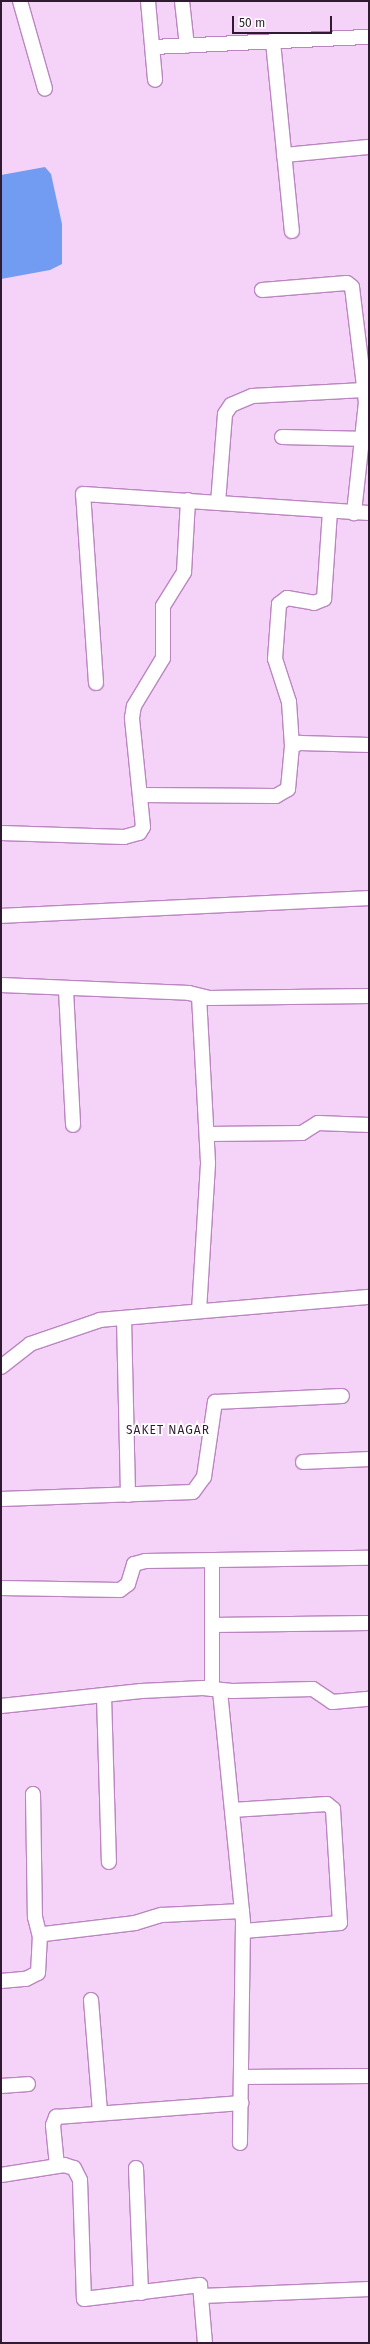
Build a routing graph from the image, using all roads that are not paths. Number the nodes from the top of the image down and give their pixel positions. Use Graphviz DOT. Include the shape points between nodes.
graph roads {
  1 [pos="20,1"];
  2 [pos="148,1"];
  3 [pos="182,1"];
  4 [pos="369,37"];
  5 [pos="273,42"];
  6 [pos="187,46"];
  7 [pos="153,48"];
  8 [pos="155,80"];
  9 [pos="45,89"];
  10 [pos="369,146"];
  11 [pos="284,155"];
  12 [pos="292,231"];
  13 [pos="262,290"];
  14 [pos="364,390"];
  15 [pos="282,437"];
  16 [pos="366,439"];
  17 [pos="188,500"];
  18 [pos="218,503"];
  19 [pos="330,512"];
  20 [pos="354,513"];
  21 [pos="369,513"];
  22 [pos="96,683"];
  23 [pos="369,745"];
  24 [pos="292,746"];
  25 [pos="140,795"];
  26 [pos="1,833"];
  27 [pos="369,898"];
  28 [pos="1,916"];
  29 [pos="1,985"];
  30 [pos="66,990"];
  31 [pos="199,996"];
  32 [pos="369,996"];
  33 [pos="73,1124"];
  34 [pos="369,1125"];
  35 [pos="208,1134"];
  36 [pos="369,1297"];
  37 [pos="199,1311"];
  38 [pos="124,1318"];
  39 [pos="1,1367"];
  40 [pos="342,1396"];
  41 [pos="369,1459"];
  42 [pos="303,1462"];
  43 [pos="128,1495"];
  44 [pos="1,1499"];
  45 [pos="369,1558"];
  46 [pos="212,1560"];
  47 [pos="1,1588"];
  48 [pos="369,1623"];
  49 [pos="212,1625"];
  50 [pos="216,1690"];
  51 [pos="104,1696"];
  52 [pos="369,1699"];
  53 [pos="1,1706"];
  54 [pos="33,1794"];
  55 [pos="232,1810"];
  56 [pos="109,1862"];
  57 [pos="242,1911"];
  58 [pos="242,1931"];
  59 [pos="40,1937"];
  60 [pos="1,1981"];
  61 [pos="91,2000"];
  62 [pos="369,2076"];
  63 [pos="241,2077"];
  64 [pos="28,2084"];
  65 [pos="1,2086"];
  66 [pos="241,2103"];
  67 [pos="100,2113"];
  68 [pos="240,2143"];
  69 [pos="57,2166"];
  70 [pos="136,2168"];
  71 [pos="1,2175"];
  72 [pos="369,2289"];
  73 [pos="141,2293"];
  74 [pos="203,2296"];
  75 [pos="205,2343"];
  1 -- 9 [label="street"];
  2 -- 7 [label="street"];
  3 -- 6 [label="street"];
  4 -- 5 [label="street"];
  5 -- 6 [label="street"];
  5 -- 11 [label="street"];
  6 -- 7 [label="street"];
  7 -- 8 [label="street"];
  10 -- 11 [label="street"];
  11 -- 12 [label="street"];
  13 -- 14 [label="street" via="347,283 352,287"];
  14 -- 16 [label="street"];
  14 -- 18 [label="street" via="252,396 231,404 225,414"];
  15 -- 16 [label="street"];
  16 -- 20 [label="street"];
  17 -- 18 [label="street"];
  17 -- 22 [label="street" via="83,494"];
  17 -- 25 [label="street" via="184,572 163,606 163,658 157,673 134,706 132,718"];
  18 -- 19 [label="street"];
  19 -- 20 [label="street"];
  19 -- 24 [label="street" via="324,599 314,603 286,598 279,604 275,659 289,702"];
  20 -- 21 [label="street"];
  23 -- 24 [label="street" via="300,743"];
  24 -- 25 [label="street" via="285,793"];
  25 -- 26 [label="street" via="143,827 133,835"];
  27 -- 28 [label="street"];
  29 -- 30 [label="street"];
  30 -- 31 [label="street"];
  30 -- 33 [label="street"];
  31 -- 32 [label="street"];
  31 -- 35 [label="street"];
  34 -- 35 [label="street" via="318,1124 302,1133"];
  35 -- 37 [label="street"];
  36 -- 37 [label="street"];
  37 -- 38 [label="street"];
  38 -- 39 [label="street" via="100,1320 30,1344"];
  38 -- 43 [label="street"];
  40 -- 43 [label="street" via="215,1402 204,1477 197,1490"];
  41 -- 42 [label="street"];
  43 -- 44 [label="street"];
  45 -- 46 [label="street"];
  46 -- 47 [label="street" via="138,1562 128,1584 120,1590"];
  46 -- 49 [label="street"];
  48 -- 49 [label="street"];
  49 -- 50 [label="street"];
  50 -- 51 [label="street" via="141,1691"];
  50 -- 52 [label="street" via="313,1689 332,1702"];
  50 -- 55 [label="street"];
  51 -- 53 [label="street"];
  51 -- 56 [label="street"];
  54 -- 59 [label="street" via="35,1917"];
  55 -- 57 [label="street"];
  55 -- 58 [label="street" via="327,1804 333,1809 340,1923"];
  57 -- 58 [label="street"];
  57 -- 59 [label="street" via="162,1915 135,1923 50,1933"];
  58 -- 63 [label="street"];
  59 -- 60 [label="street" via="38,1974 26,1980"];
  61 -- 67 [label="street"];
  62 -- 63 [label="street"];
  63 -- 66 [label="street"];
  64 -- 65 [label="street"];
  66 -- 67 [label="street"];
  66 -- 68 [label="street"];
  67 -- 69 [label="street" via="56,2117 53,2125"];
  69 -- 71 [label="street"];
  69 -- 73 [label="street" via="74,2168 80,2180 84,2299"];
  70 -- 73 [label="street"];
  72 -- 74 [label="street"];
  73 -- 74 [label="street" via="197,2284 203,2288"];
  74 -- 75 [label="street"];
}
